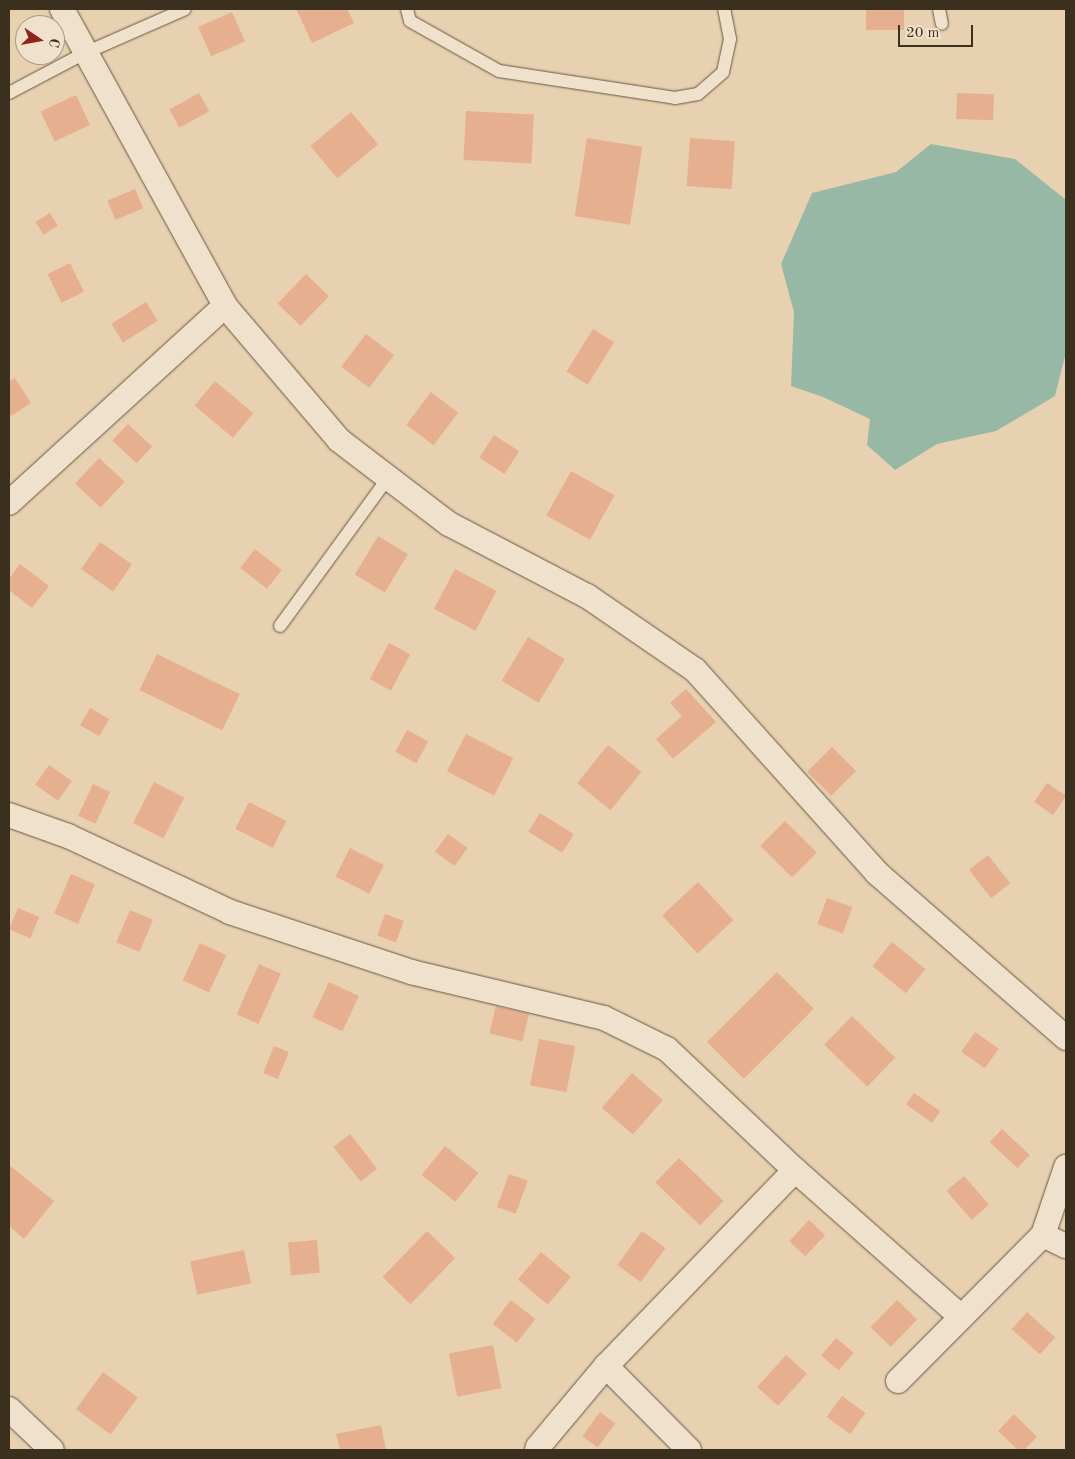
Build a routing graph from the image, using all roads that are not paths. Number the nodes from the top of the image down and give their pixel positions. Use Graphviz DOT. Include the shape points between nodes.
graph roads {
  1 [pos="62,9"];
  2 [pos="185,9"];
  3 [pos="407,9"];
  4 [pos="724,9"];
  5 [pos="939,9"];
  6 [pos="942,24"];
  7 [pos="85,53"];
  8 [pos="9,94"];
  9 [pos="225,306"];
  10 [pos="388,478"];
  11 [pos="9,503"];
  12 [pos="280,626"];
  13 [pos="9,814"];
  14 [pos="1066,1038"];
  15 [pos="1066,1167"];
  16 [pos="795,1170"];
  17 [pos="1042,1235"];
  18 [pos="1066,1246"];
  19 [pos="961,1317"];
  20 [pos="606,1366"];
  21 [pos="898,1381"];
  22 [pos="9,1409"];
  23 [pos="52,1450"];
  24 [pos="537,1450"];
  25 [pos="690,1450"];
  1 -- 7 [label="street"];
  2 -- 7 [label="lane"];
  3 -- 4 [label="lane" via="410,21 499,71 675,98 698,94 723,72 730,39"];
  5 -- 6 [label="lane"];
  7 -- 8 [label="lane"];
  7 -- 9 [label="street"];
  9 -- 10 [label="street" via="339,440"];
  9 -- 11 [label="street"];
  10 -- 12 [label="lane"];
  10 -- 14 [label="street" via="448,524 587,596 695,670 877,873"];
  13 -- 16 [label="street" via="68,836 230,912 411,972 604,1018 667,1049"];
  15 -- 17 [label="street"];
  16 -- 19 [label="street"];
  16 -- 20 [label="street"];
  17 -- 18 [label="street"];
  17 -- 19 [label="street"];
  19 -- 21 [label="street"];
  20 -- 24 [label="street"];
  20 -- 25 [label="street"];
  22 -- 23 [label="street"];
}
